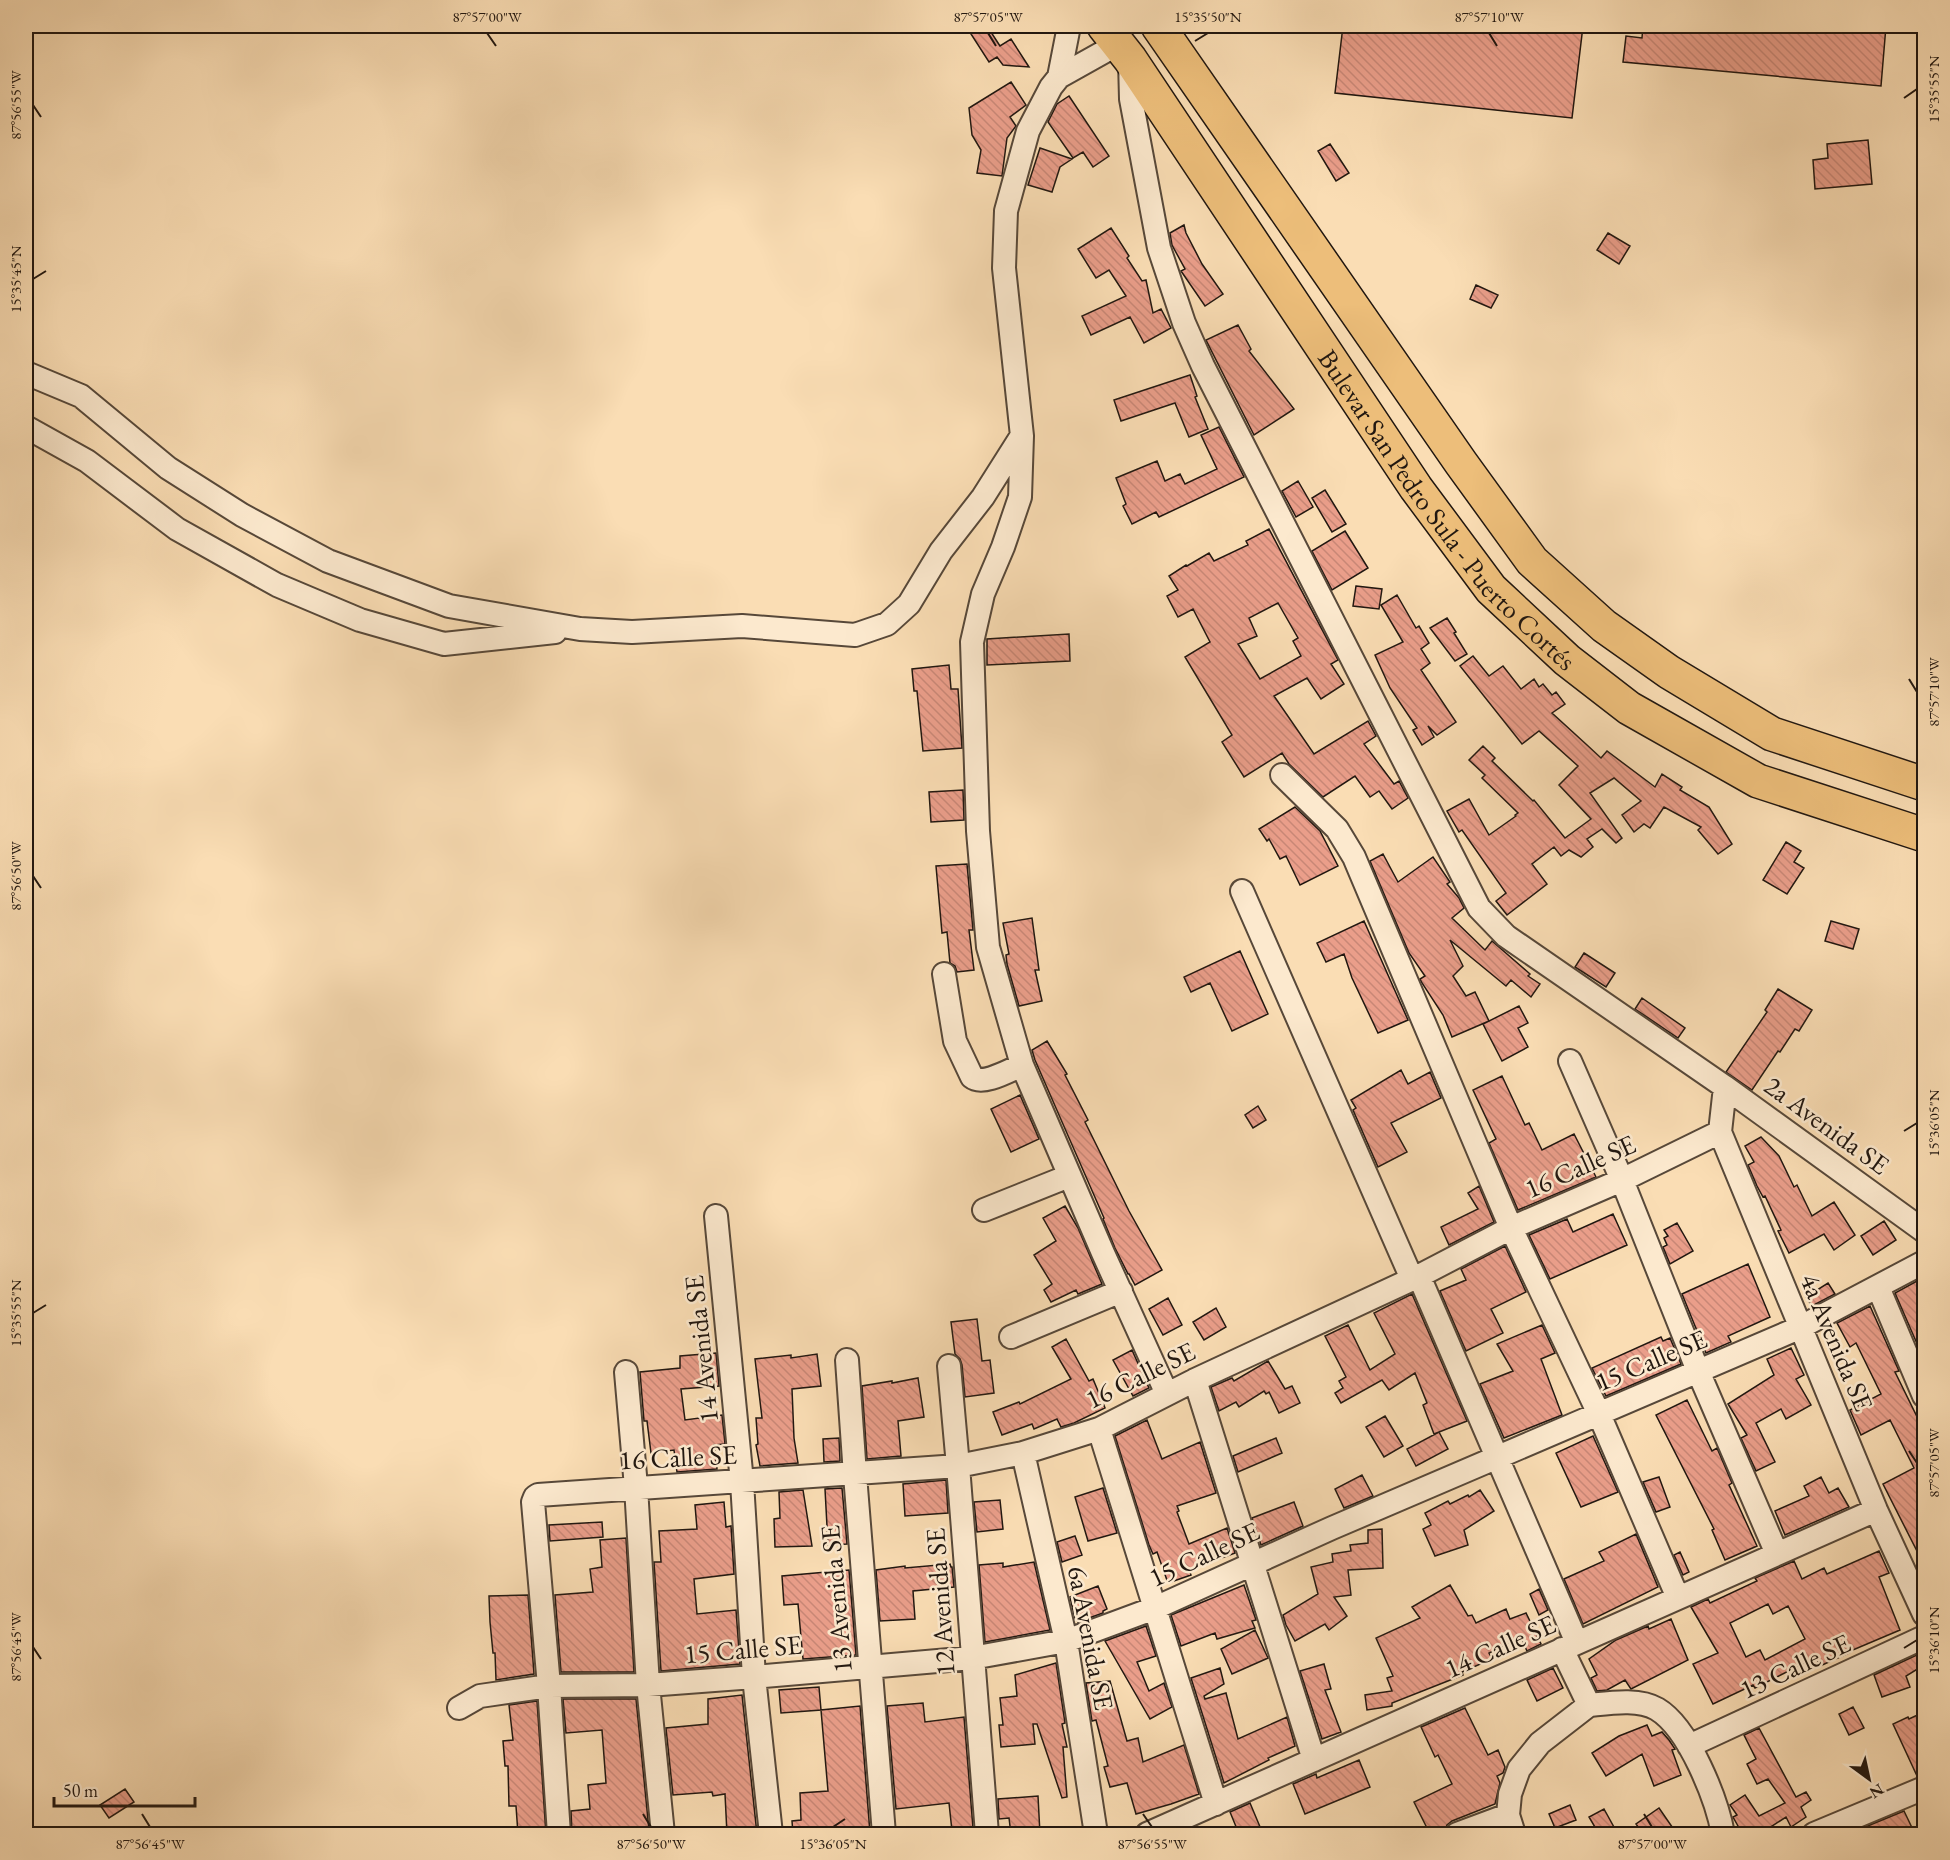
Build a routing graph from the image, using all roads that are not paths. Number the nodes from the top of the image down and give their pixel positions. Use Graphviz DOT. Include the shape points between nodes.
graph roads {
  1 [pos="1069,26"];
  2 [pos="1158,26"];
  3 [pos="1117,43"];
  4 [pos="1059,77"];
  5 [pos="26,373"];
  6 [pos="26,427"];
  7 [pos="1022,436"];
  8 [pos="580,629"];
  9 [pos="1282,775"];
  10 [pos="1924,784"];
  11 [pos="1924,835"];
  12 [pos="1242,891"];
  13 [pos="944,974"];
  14 [pos="1570,1060"];
  15 [pos="1022,1065"];
  16 [pos="1725,1087"];
  17 [pos="1720,1132"];
  18 [pos="1070,1176"];
  19 [pos="1622,1180"];
  20 [pos="984,1210"];
  21 [pos="716,1216"];
  22 [pos="1511,1228"];
  23 [pos="1924,1231"];
  24 [pos="1924,1262"];
  25 [pos="1415,1278"];
  26 [pos="1878,1287"];
  27 [pos="1121,1291"];
  28 [pos="1799,1328"];
  29 [pos="1011,1337"];
  30 [pos="847,1360"];
  31 [pos="949,1366"];
  32 [pos="1698,1371"];
  33 [pos="626,1372"];
  34 [pos="1195,1380"];
  35 [pos="1167,1394"];
  36 [pos="1924,1396"];
  37 [pos="1599,1414"];
  38 [pos="1099,1429"];
  39 [pos="1023,1453"];
  40 [pos="1497,1457"];
  41 [pos="958,1466"];
  42 [pos="855,1475"];
  43 [pos="742,1482"];
  44 [pos="636,1487"];
  45 [pos="1876,1510"];
  46 [pos="1777,1554"];
  47 [pos="1251,1563"];
  48 [pos="1678,1598"];
  49 [pos="1155,1608"];
  50 [pos="1924,1614"];
  51 [pos="1924,1637"];
  52 [pos="1066,1641"];
  53 [pos="1570,1646"];
  54 [pos="972,1658"];
  55 [pos="870,1666"];
  56 [pos="754,1677"];
  57 [pos="648,1685"];
  58 [pos="549,1686"];
  59 [pos="1589,1705"];
  60 [pos="459,1708"];
  61 [pos="1689,1746"];
  62 [pos="1314,1760"];
  63 [pos="1924,1788"];
  64 [pos="1216,1804"];
  65 [pos="1511,1825"];
  66 [pos="559,1834"];
  67 [pos="663,1834"];
  68 [pos="771,1834"];
  69 [pos="884,1834"];
  70 [pos="987,1834"];
  71 [pos="1096,1834"];
  72 [pos="1147,1834"];
  73 [pos="1457,1834"];
  74 [pos="1723,1834"];
  75 [pos="1814,1834"];
  1 -- 4 [label="street"];
  2 -- 10 [label="highway, Bulevar San Pedro Sula - Puerto Cortés" via="1532,561 1604,626 1669,672 1772,734"];
  3 -- 4 [label="street"];
  3 -- 11 [label="highway, Bulevar San Pedro Sula - Puerto Cortés" via="1416,488 1491,589 1567,660 1629,708 1758,781"];
  3 -- 16 [label="street, 2a Avenida SE" via="1159,248 1184,322 1479,908 1506,936"];
  4 -- 7 [label="street" via="1028,131 1006,211 1004,268"];
  5 -- 8 [label="street" via="81,396 168,468 242,515 328,561 449,606"];
  6 -- 8 [label="street" via="87,461 177,529 277,585 360,620 444,644"];
  7 -- 8 [label="street" via="983,497 941,551 909,604 887,624 855,635 741,626 632,632"];
  7 -- 15 [label="street" via="1020,497 983,594 972,642 978,831 988,946"];
  9 -- 22 [label="street" via="1337,829 1354,856"];
  12 -- 25 [label="street"];
  13 -- 15 [label="street" via="955,1041 972,1077 984,1081"];
  14 -- 19 [label="street"];
  15 -- 18 [label="street"];
  16 -- 17 [label="street, 4a Avenida SE"];
  16 -- 23 [label="street, 2a Avenida SE"];
  17 -- 19 [label="street, 16 Calle SE"];
  17 -- 28 [label="street, 4a Avenida SE"];
  18 -- 20 [label="street"];
  18 -- 27 [label="street"];
  19 -- 22 [label="street, 16 Calle SE"];
  19 -- 32 [label="street"];
  21 -- 43 [label="street, 14 Avenida SE"];
  22 -- 25 [label="street, 16 Calle SE"];
  22 -- 37 [label="street"];
  24 -- 26 [label="street, 15 Calle SE"];
  25 -- 34 [label="street, 16 Calle SE"];
  25 -- 40 [label="street"];
  26 -- 28 [label="street, 15 Calle SE"];
  26 -- 36 [label="street"];
  27 -- 29 [label="street"];
  27 -- 35 [label="street"];
  28 -- 32 [label="street, 15 Calle SE"];
  28 -- 45 [label="street, 4a Avenida SE"];
  30 -- 42 [label="street, 13 Avenida SE"];
  31 -- 41 [label="street, 12 Avenida SE"];
  32 -- 37 [label="street, 15 Calle SE"];
  32 -- 46 [label="street"];
  33 -- 44 [label="street"];
  34 -- 35 [label="street, 16 Calle SE"];
  34 -- 47 [label="street"];
  35 -- 38 [label="street, 16 Calle SE"];
  37 -- 40 [label="street, 15 Calle SE"];
  37 -- 48 [label="street"];
  38 -- 39 [label="street, 16 Calle SE"];
  38 -- 49 [label="street"];
  39 -- 41 [label="street, 16 Calle SE"];
  39 -- 52 [label="street, 6a Avenida SE"];
  40 -- 47 [label="street, 15 Calle SE"];
  40 -- 53 [label="street"];
  41 -- 42 [label="street, 16 Calle SE"];
  41 -- 54 [label="street, 12 Avenida SE"];
  42 -- 43 [label="street, 16 Calle SE"];
  42 -- 55 [label="street, 13 Avenida SE"];
  43 -- 44 [label="street, 16 Calle SE"];
  43 -- 56 [label="street, 14 Avenida SE"];
  44 -- 57 [label="street"];
  44 -- 58 [label="street, 16 Calle SE" via="535,1497"];
  45 -- 46 [label="street, 14 Calle SE"];
  45 -- 50 [label="street, 4a Avenida SE"];
  46 -- 48 [label="street, 14 Calle SE"];
  47 -- 49 [label="street, 15 Calle SE"];
  47 -- 62 [label="street"];
  48 -- 53 [label="street, 14 Calle SE"];
  49 -- 52 [label="street, 15 Calle SE"];
  49 -- 64 [label="street"];
  51 -- 61 [label="street, 13 Calle SE"];
  52 -- 54 [label="street, 15 Calle SE"];
  52 -- 71 [label="street, 6a Avenida SE"];
  53 -- 59 [label="street"];
  53 -- 62 [label="street, 14 Calle SE"];
  54 -- 55 [label="street, 15 Calle SE"];
  54 -- 70 [label="street, 12 Avenida SE"];
  55 -- 56 [label="street, 15 Calle SE"];
  55 -- 69 [label="street, 13 Avenida SE"];
  56 -- 57 [label="street, 15 Calle SE"];
  56 -- 68 [label="street, 14 Avenida SE"];
  57 -- 58 [label="street, 15 Calle SE"];
  57 -- 67 [label="street"];
  58 -- 60 [label="street, 15 Calle SE" via="480,1696"];
  58 -- 66 [label="street"];
  59 -- 61 [label="street" via="1626,1701 1656,1708 1675,1724"];
  59 -- 65 [label="street" via="1540,1743 1519,1769 1510,1794"];
  61 -- 74 [label="street" via="1704,1773"];
  62 -- 64 [label="street, 14 Calle SE"];
  63 -- 75 [label="street"];
  64 -- 72 [label="street, 14 Calle SE"];
  65 -- 73 [label="street"];
}
